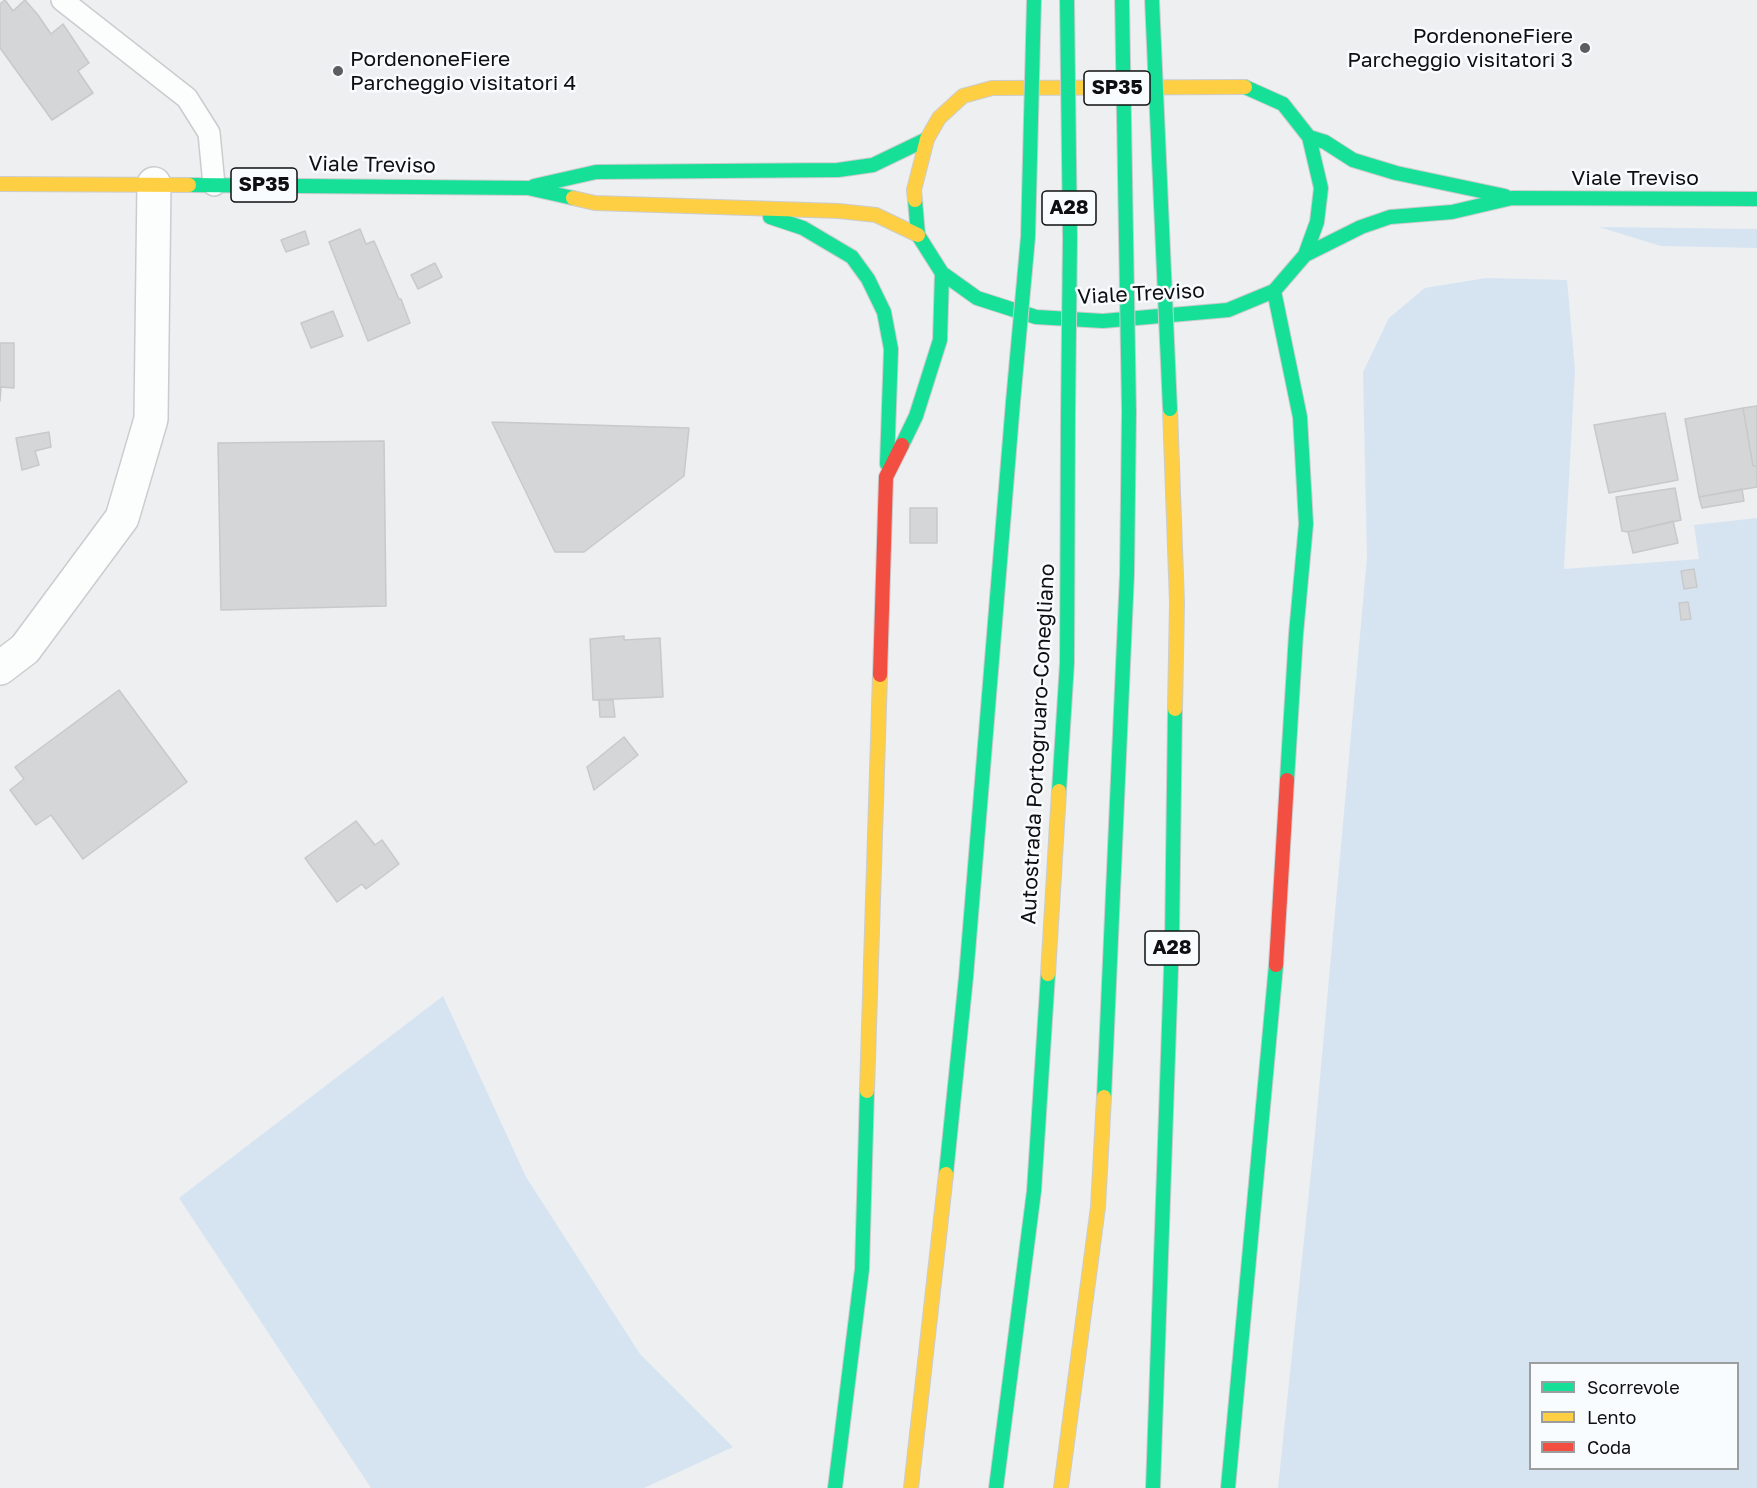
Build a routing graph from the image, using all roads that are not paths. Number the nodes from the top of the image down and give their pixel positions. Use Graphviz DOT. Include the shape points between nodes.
graph roads {
  1 [pos="62,0"];
  2 [pos="1034,0"];
  3 [pos="1067,0"];
  4 [pos="1122,0"];
  5 [pos="1152,0"];
  6 [pos="1309,137"];
  7 [pos="927,139"];
  8 [pos="0,184"];
  9 [pos="154,184"];
  10 [pos="214,185"];
  11 [pos="528,188"];
  12 [pos="1512,198"];
  13 [pos="1757,199"];
  14 [pos="743,208"];
  15 [pos="918,236"];
  16 [pos="1305,255"];
  17 [pos="942,273"];
  18 [pos="1274,291"];
  19 [pos="886,477"];
  20 [pos="0,668"];
  21 [pos="835,1488"];
  22 [pos="911,1488"];
  23 [pos="996,1488"];
  24 [pos="1061,1488"];
  25 [pos="1153,1488"];
  26 [pos="1228,1488"];
  1 -- 10 [label="lane" via="187,98 209,133"];
  2 -- 22 [label="main road, bridge" via="1028,237 965,989"];
  3 -- 23 [label="main road, Autostrada Portogruaro-Conegliano / A28, bridge" via="1070,238 1067,663 1034,1191"];
  4 -- 24 [label="main road, A28, bridge" via="1129,412 1127,574 1098,1208"];
  5 -- 25 [label="main road, A28, bridge" via="1177,603 1172,940"];
  6 -- 7 [label="main road, Viale Treviso / SP35" via="1283,104 1245,87 992,88 963,96 939,118"];
  6 -- 12 [label="main road, Viale Treviso" via="1325,141 1353,160 1396,173"];
  6 -- 16 [label="main road, Viale Treviso / SP35" via="1321,188 1317,222"];
  7 -- 11 [label="main road, Viale Treviso / SP35" via="873,165 838,170 596,172"];
  7 -- 15 [label="main road, Viale Treviso / SP35" via="914,190"];
  8 -- 9 [label="main road, Viale Treviso / SP35"];
  9 -- 10 [label="main road, Viale Treviso / SP35"];
  9 -- 20 [label="street" via="151,419 122,518 25,649"];
  10 -- 11 [label="main road, Viale Treviso / SP35"];
  11 -- 14 [label="main road, Viale Treviso / SP35" via="595,203"];
  12 -- 13 [label="main road, Viale Treviso"];
  12 -- 16 [label="main road, Viale Treviso" via="1452,212 1390,217"];
  14 -- 15 [label="main road, Viale Treviso / SP35" via="876,215"];
  14 -- 19 [label="main road" via="803,228 852,257 868,279 884,312 891,349"];
  15 -- 17 [label="main road, Viale Treviso / SP35"];
  16 -- 18 [label="main road, Viale Treviso / SP35"];
  17 -- 18 [label="main road, Viale Treviso / SP35" via="977,298 1036,317 1103,321 1228,310"];
  17 -- 19 [label="main road" via="940,340 916,416"];
  18 -- 26 [label="main road" via="1300,417 1306,524 1274,1000"];
  19 -- 21 [label="main road" via="862,1269"];
}
